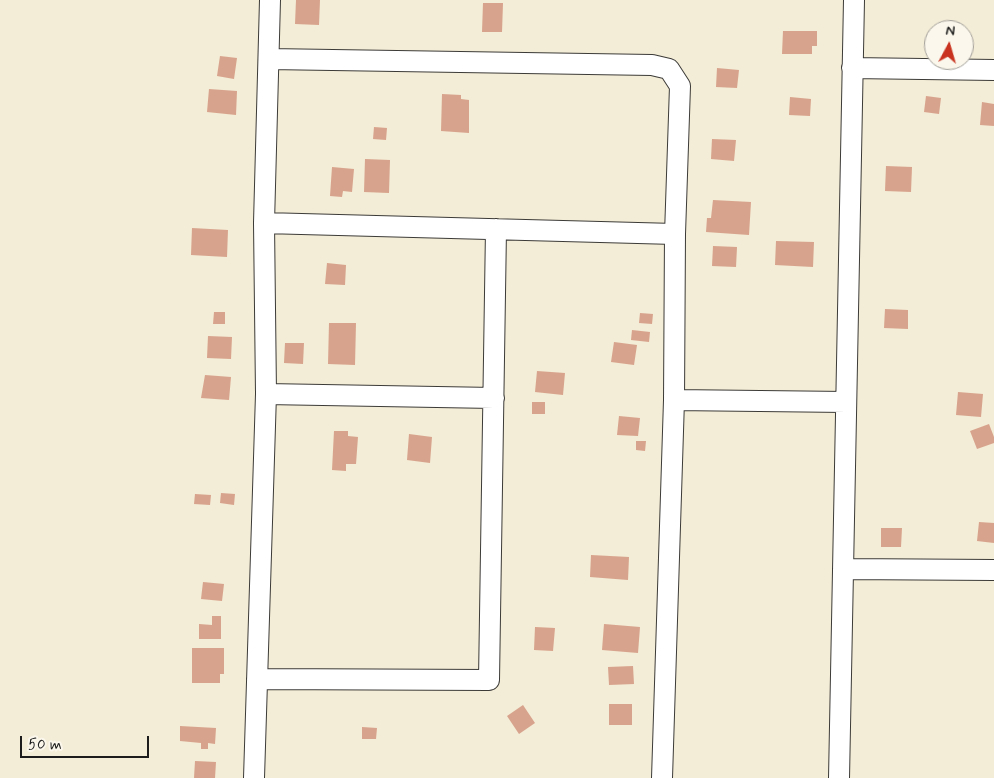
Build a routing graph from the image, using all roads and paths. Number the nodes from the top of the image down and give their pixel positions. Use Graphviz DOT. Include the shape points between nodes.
graph roads {
  1 [pos="270,0"];
  2 [pos="854,0"];
  3 [pos="269,59"];
  4 [pos="852,68"];
  5 [pos="994,70"];
  6 [pos="264,223"];
  7 [pos="496,229"];
  8 [pos="675,234"];
  9 [pos="266,394"];
  10 [pos="494,398"];
  11 [pos="674,400"];
  12 [pos="846,402"];
  13 [pos="843,568"];
  14 [pos="994,570"];
  15 [pos="257,679"];
  16 [pos="254,778"];
  17 [pos="662,778"];
  18 [pos="839,778"];
  1 -- 3 [label="street"];
  2 -- 4 [label="street"];
  3 -- 6 [label="street"];
  3 -- 8 [label="street" via="652,65 669,69 680,86"];
  4 -- 5 [label="street"];
  4 -- 12 [label="street"];
  6 -- 7 [label="street"];
  6 -- 9 [label="street"];
  7 -- 8 [label="street"];
  7 -- 10 [label="street"];
  8 -- 11 [label="street"];
  9 -- 10 [label="street"];
  9 -- 15 [label="street"];
  10 -- 15 [label="street" via="489,680"];
  11 -- 12 [label="street"];
  11 -- 17 [label="street"];
  12 -- 13 [label="street"];
  13 -- 14 [label="street"];
  13 -- 18 [label="street"];
  15 -- 16 [label="street"];
}
